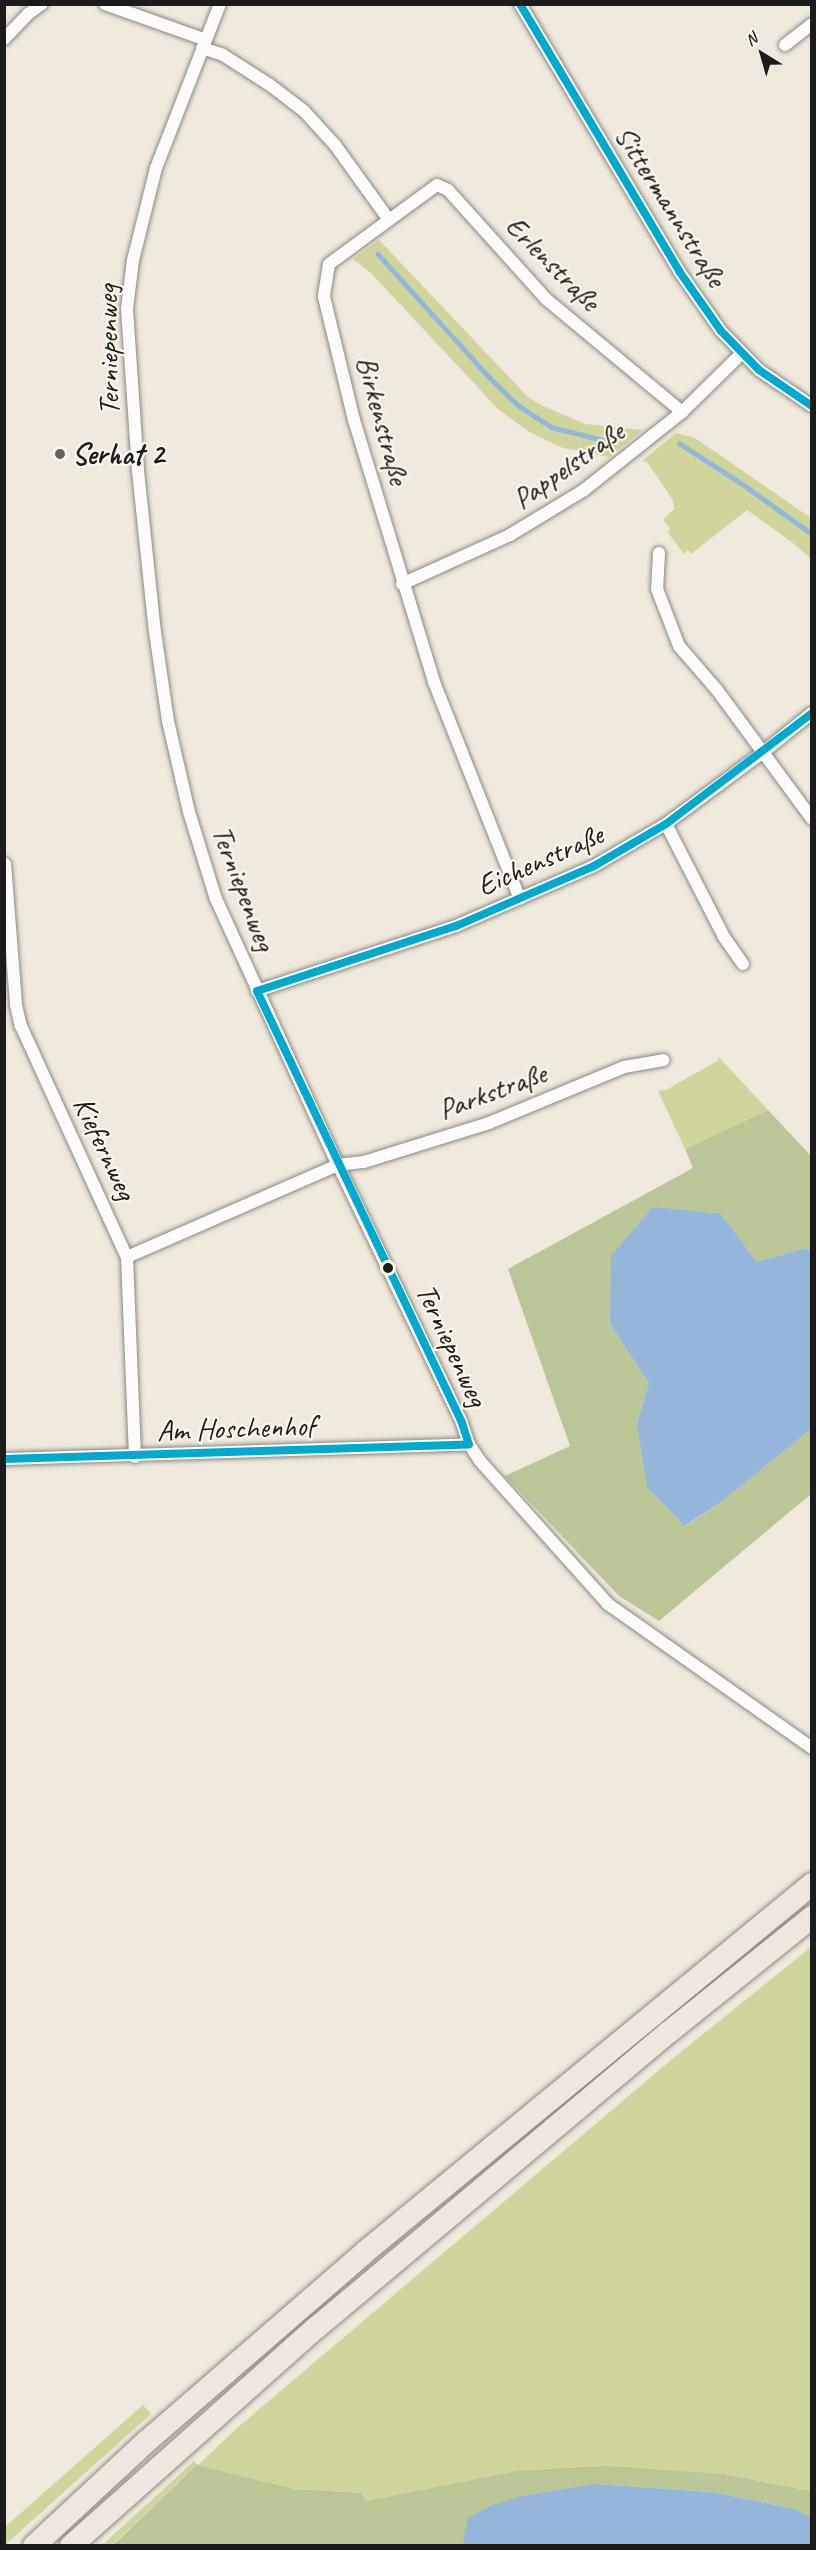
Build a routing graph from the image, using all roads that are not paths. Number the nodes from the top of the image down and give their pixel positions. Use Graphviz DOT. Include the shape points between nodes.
graph roads {
  1 [pos="42,4"];
  2 [pos="105,4"];
  3 [pos="220,4"];
  4 [pos="520,4"];
  5 [pos="812,24"];
  6 [pos="4,39"];
  7 [pos="204,44"];
  8 [pos="785,45"];
  9 [pos="389,220"];
  10 [pos="741,354"];
  11 [pos="812,406"];
  12 [pos="682,412"];
  13 [pos="659,553"];
  14 [pos="402,584"];
  15 [pos="812,713"];
  16 [pos="762,753"];
  17 [pos="812,819"];
  18 [pos="666,824"];
  19 [pos="5,864"];
  20 [pos="520,899"];
  21 [pos="743,964"];
  22 [pos="257,991"];
  23 [pos="663,1060"];
  24 [pos="338,1165"];
  25 [pos="127,1257"];
  26 [pos="469,1444"];
  27 [pos="135,1457"];
  28 [pos="4,1459"];
  29 [pos="812,1748"];
  30 [pos="812,1884"];
  31 [pos="812,1917"];
  32 [pos="34,2546"];
  33 [pos="72,2546"];
  1 -- 6 [label="street"];
  2 -- 7 [label="street"];
  3 -- 7 [label="street, Terniepenweg"];
  4 -- 10 [label="street, Sittermannstraße" via="679,271"];
  5 -- 8 [label="street"];
  7 -- 9 [label="street" via="304,111 335,145"];
  7 -- 22 [label="street, Terniepenweg" via="156,168 133,260 128,330 155,632 168,721 189,812 216,899"];
  9 -- 12 [label="street, Erlenstraße" via="437,185 448,190 546,299"];
  9 -- 14 [label="street, Birkenstraße" via="329,264 324,297 354,420"];
  10 -- 11 [label="street, Sittermannstraße"];
  10 -- 12 [label="street, Pappelstraße"];
  12 -- 14 [label="street, Pappelstraße" via="584,490 510,535"];
  13 -- 16 [label="street" via="657,589 679,646 717,690"];
  14 -- 20 [label="street, Birkenstraße" via="434,682"];
  15 -- 16 [label="street, Eichenstraße"];
  16 -- 17 [label="street"];
  16 -- 18 [label="street, Eichenstraße"];
  18 -- 20 [label="street, Eichenstraße" via="594,866"];
  18 -- 21 [label="street" via="724,937"];
  19 -- 25 [label="street, Kiefernweg" via="21,1026"];
  20 -- 22 [label="street, Eichenstraße" via="456,926"];
  22 -- 24 [label="street, Terniepenweg"];
  23 -- 24 [label="street, Parkstraße" via="624,1067 489,1123 364,1162"];
  24 -- 25 [label="street, Parkstraße"];
  24 -- 26 [label="street, Terniepenweg"];
  25 -- 27 [label="street, Kiefernweg"];
  26 -- 27 [label="street, Am Hoschenhof"];
  26 -- 29 [label="street, Terniepenweg" via="504,1491 608,1604"];
  27 -- 28 [label="street, Am Hoschenhof"];
  30 -- 32 [label="highway" via="365,2252 146,2442"];
  31 -- 33 [label="highway" via="316,2328"];
}
